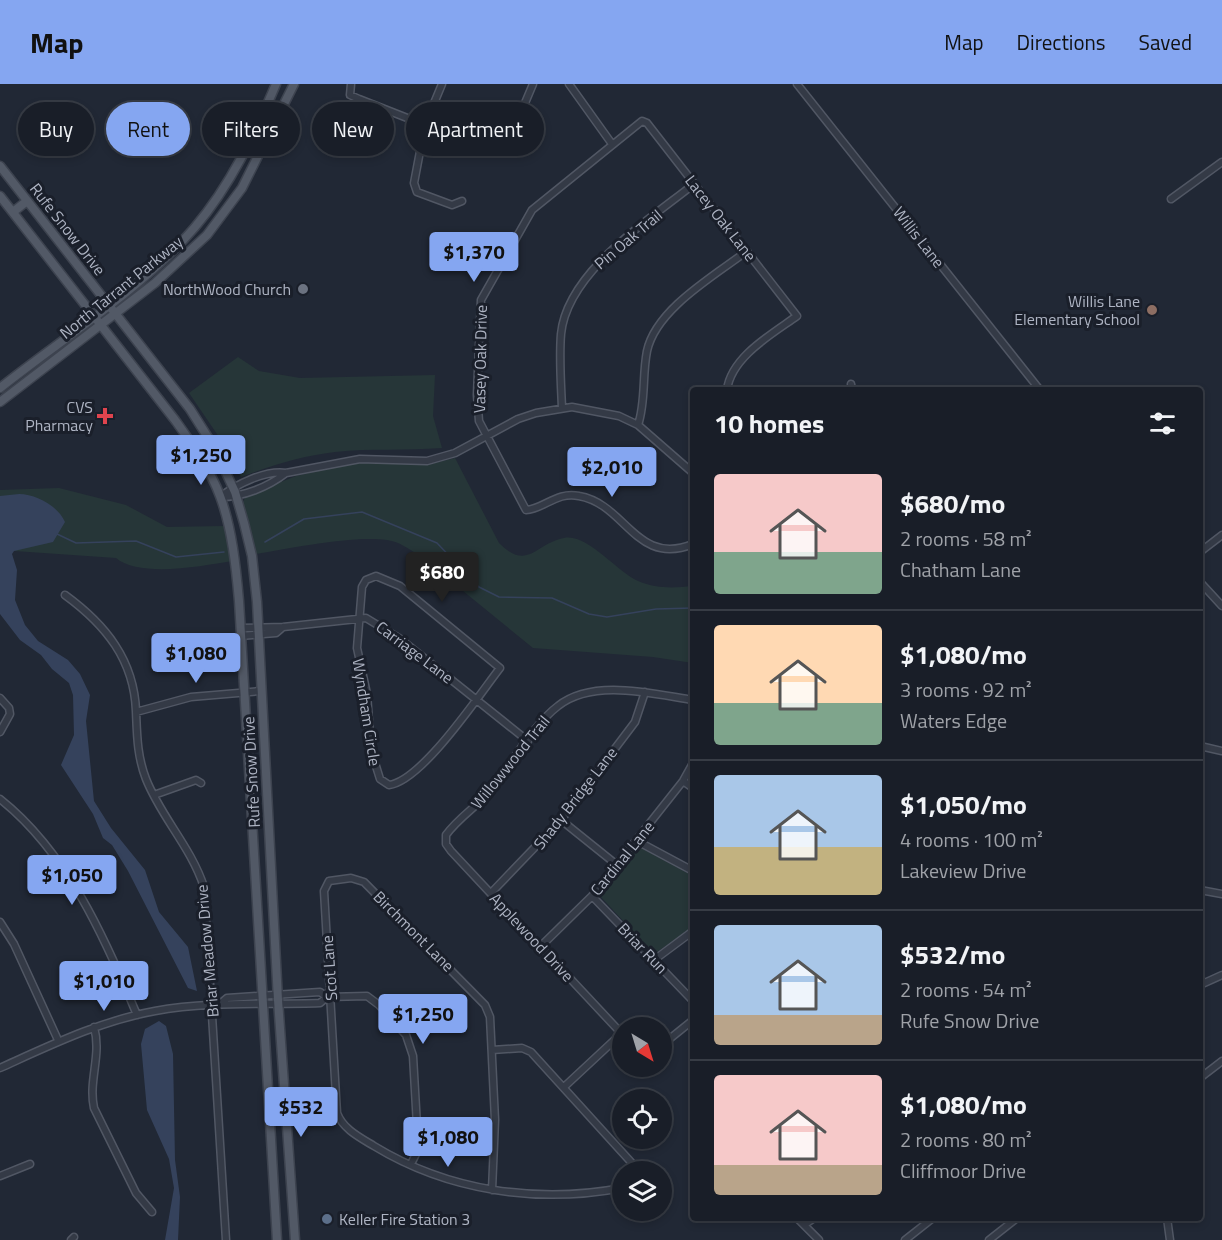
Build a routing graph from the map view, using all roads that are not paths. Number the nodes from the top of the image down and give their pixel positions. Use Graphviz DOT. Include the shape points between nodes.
graph roads {
  1 [pos="276,84"];
  2 [pos="294,84"];
  3 [pos="351,84"];
  4 [pos="442,84"];
  5 [pos="533,84"];
  6 [pos="569,84"];
  7 [pos="797,84"];
  8 [pos="268,102"];
  9 [pos="285,102"];
  10 [pos="434,102"];
  11 [pos="525,102"];
  12 [pos="406,117"];
  13 [pos="644,122"];
  14 [pos="612,144"];
  15 [pos="241,156"];
  16 [pos="259,156"];
  17 [pos="419,156"];
  18 [pos="1222,162"];
  19 [pos="0,166"];
  20 [pos="694,184"];
  21 [pos="0,196"];
  22 [pos="1172,199"];
  23 [pos="27,201"];
  24 [pos="462,201"];
  25 [pos="13,212"];
  26 [pos="747,251"];
  27 [pos="107,305"];
  28 [pos="114,314"];
  29 [pos="93,315"];
  30 [pos="100,325"];
  31 [pos="20,372"];
  32 [pos="27,381"];
  33 [pos="728,387"];
  34 [pos="1038,387"];
  35 [pos="0,388"];
  36 [pos="0,402"];
  37 [pos="562,408"];
  38 [pos="639,425"];
  39 [pos="486,436"];
  40 [pos="690,470"];
  41 [pos="286,472"];
  42 [pos="233,487"];
  43 [pos="220,497"];
  44 [pos="236,497"];
  45 [pos="1222,535"];
  46 [pos="690,545"];
  47 [pos="1203,550"];
  48 [pos="1203,585"];
  49 [pos="65,596"];
  50 [pos="1222,606"];
  51 [pos="357,617"];
  52 [pos="258,631"];
  53 [pos="240,632"];
  54 [pos="261,691"];
  55 [pos="645,692"];
  56 [pos="243,693"];
  57 [pos="0,698"];
  58 [pos="476,699"];
  59 [pos="690,700"];
  60 [pos="136,712"];
  61 [pos="0,732"];
  62 [pos="528,741"];
  63 [pos="1203,747"];
  64 [pos="1222,751"];
  65 [pos="690,768"];
  66 [pos="683,781"];
  67 [pos="201,783"];
  68 [pos="690,786"];
  69 [pos="154,795"];
  70 [pos="250,795"];
  71 [pos="267,795"];
  72 [pos="0,800"];
  73 [pos="561,820"];
  74 [pos="446,839"];
  75 [pos="638,840"];
  76 [pos="617,865"];
  77 [pos="690,869"];
  78 [pos="326,883"];
  79 [pos="1203,891"];
  80 [pos="491,893"];
  81 [pos="1222,894"];
  82 [pos="592,896"];
  83 [pos="0,922"];
  84 [pos="690,933"];
  85 [pos="541,946"];
  86 [pos="654,960"];
  87 [pos="1222,975"];
  88 [pos="1203,984"];
  89 [pos="329,997"];
  90 [pos="690,998"];
  91 [pos="261,1000"];
  92 [pos="278,1000"];
  93 [pos="213,1005"];
  94 [pos="137,1015"];
  95 [pos="690,1022"];
  96 [pos="612,1023"];
  97 [pos="94,1027"];
  98 [pos="672,1037"];
  99 [pos="58,1040"];
  100 [pos="612,1043"];
  101 [pos="492,1050"];
  102 [pos="1222,1061"];
  103 [pos="0,1068"];
  104 [pos="1203,1076"];
  105 [pos="564,1087"];
  106 [pos="630,1161"];
  107 [pos="30,1164"];
  108 [pos="411,1164"];
  109 [pos="0,1176"];
  110 [pos="612,1189"];
  111 [pos="492,1190"];
  112 [pos="152,1212"];
  113 [pos="800,1221"];
  114 [pos="810,1221"];
  115 [pos="929,1221"];
  116 [pos="1011,1221"];
  117 [pos="1167,1221"];
  118 [pos="804,1226"];
  119 [pos="226,1240"];
  120 [pos="277,1240"];
  121 [pos="295,1240"];
  122 [pos="819,1240"];
  123 [pos="905,1240"];
  124 [pos="988,1240"];
  125 [pos="1170,1240"];
  1 -- 8 [label="main road, North Tarrant Parkway"];
  2 -- 9 [label="main road, North Tarrant Parkway"];
  3 -- 12 [label="street" via="350,94"];
  4 -- 10 [label="street"];
  5 -- 11 [label="street"];
  6 -- 14 [label="street"];
  7 -- 34 [label="street, Willis Lane"];
  13 -- 14 [label="street, Vasey Oak Drive"];
  13 -- 20 [label="street, Lacey Oak Lane"];
  14 -- 39 [label="street, Vasey Oak Drive" via="532,210 484,291 479,310 477,395 479,421"];
  15 -- 27 [label="main road, North Tarrant Parkway" via="195,228 161,263"];
  16 -- 28 [label="main road, North Tarrant Parkway" via="242,188 207,235"];
  17 -- 24 [label="street" via="414,183 417,192 452,205"];
  18 -- 22 [label="street"];
  19 -- 23 [label="main road, Rufe Snow Drive"];
  20 -- 26 [label="street, Lacey Oak Lane"];
  20 -- 37 [label="street, Pin Oak Trail" via="598,261 575,297 561,333"];
  21 -- 25 [label="main road, Rufe Snow Drive"];
  23 -- 25 [label="main road"];
  23 -- 27 [label="main road, Rufe Snow Drive"];
  25 -- 29 [label="main road, Rufe Snow Drive"];
  26 -- 33 [label="street, Lacey Oak Lane" via="796,316 747,355 732,374"];
  26 -- 38 [label="street" via="660,322 646,355"];
  27 -- 28 [label="main road, Rufe Snow Drive"];
  27 -- 29 [label="main road, North Tarrant Parkway"];
  28 -- 30 [label="main road, North Tarrant Parkway"];
  28 -- 42 [label="main road, Rufe Snow Drive" via="190,409"];
  29 -- 30 [label="main road, Rufe Snow Drive"];
  29 -- 31 [label="main road, North Tarrant Parkway"];
  30 -- 32 [label="main road, North Tarrant Parkway"];
  30 -- 43 [label="main road, Rufe Snow Drive" via="176,420"];
  31 -- 32 [label="main road"];
  31 -- 35 [label="main road, North Tarrant Parkway"];
  32 -- 36 [label="main road, North Tarrant Parkway"];
  37 -- 38 [label="street" via="603,411"];
  37 -- 39 [label="street" via="518,420"];
  38 -- 40 [label="street"];
  39 -- 41 [label="street" via="455,453 427,461 360,459"];
  39 -- 46 [label="street, Vasey Oak Drive" via="526,510 557,497 577,495 596,501 656,548 675,550"];
  41 -- 42 [label="street" via="276,471"];
  41 -- 44 [label="street" via="276,481"];
  42 -- 43 [label="street"];
  42 -- 44 [label="main road, Rufe Snow Drive"];
  43 -- 44 [label="street"];
  43 -- 53 [label="main road, Rufe Snow Drive" via="235,567"];
  44 -- 52 [label="main road, Rufe Snow Drive" via="252,556"];
  45 -- 47 [label="street"];
  48 -- 50 [label="street"];
  49 -- 60 [label="street, Briar Meadow Drive" via="77,604 123,656 132,675"];
  51 -- 52 [label="street, Carriage Lane" via="283,627 276,633"];
  51 -- 58 [label="street, Carriage Lane" via="375,622 399,638"];
  51 -- 58 [label="street" via="366,580 376,576 400,586 500,668"];
  51 -- 58 [label="street, Wyndham Circle" via="357,648 367,694 371,750 377,774 384,783 395,784 432,756"];
  52 -- 53 [label="street, Carriage Lane"];
  52 -- 54 [label="main road, Rufe Snow Drive"];
  53 -- 56 [label="main road, Rufe Snow Drive"];
  54 -- 56 [label="street"];
  54 -- 71 [label="main road, Rufe Snow Drive"];
  55 -- 59 [label="street"];
  55 -- 62 [label="street, Willowwood Trail" via="581,695 553,710"];
  55 -- 73 [label="street, Shady Bridge Lane" via="635,722"];
  56 -- 60 [label="street" via="191,697"];
  56 -- 70 [label="main road, Rufe Snow Drive"];
  57 -- 61 [label="street" via="10,714"];
  58 -- 62 [label="street, Carriage Lane"];
  60 -- 69 [label="street, Briar Meadow Drive" via="139,755"];
  62 -- 74 [label="street, Willowwood Trail" via="489,792 452,827"];
  63 -- 64 [label="street"];
  65 -- 66 [label="street, Cardinal Lane"];
  66 -- 68 [label="street"];
  66 -- 75 [label="street, Cardinal Lane"];
  67 -- 69 [label="street" via="196,780"];
  69 -- 93 [label="street, Briar Meadow Drive" via="192,857 204,887"];
  70 -- 71 [label="main road"];
  70 -- 91 [label="main road, Rufe Snow Drive"];
  71 -- 92 [label="main road, Rufe Snow Drive"];
  72 -- 94 [label="street" via="22,818 64,870 86,906"];
  73 -- 76 [label="street"];
  73 -- 80 [label="street, Shady Bridge Lane"];
  74 -- 80 [label="street, Applewood Drive" via="451,851"];
  75 -- 76 [label="street, Cardinal Lane"];
  75 -- 77 [label="street"];
  76 -- 82 [label="street, Cardinal Lane"];
  78 -- 89 [label="street, Scot Lane"];
  78 -- 101 [label="street, Birchmont Lane" via="358,879 372,888 485,1005 490,1017"];
  79 -- 81 [label="street"];
  80 -- 85 [label="street, Applewood Drive"];
  82 -- 85 [label="street, Cardinal Lane"];
  82 -- 86 [label="street, Briar Run"];
  83 -- 99 [label="street"];
  84 -- 86 [label="street"];
  85 -- 96 [label="street, Applewood Drive"];
  86 -- 90 [label="street, Briar Run"];
  87 -- 88 [label="street"];
  89 -- 92 [label="street" via="320,1003"];
  89 -- 92 [label="street" via="320,992"];
  89 -- 108 [label="street, Scot Lane" via="339,1119 369,1143"];
  89 -- 108 [label="street" via="372,998 411,1042 418,1143"];
  91 -- 92 [label="street"];
  91 -- 93 [label="street"];
  91 -- 120 [label="main road, Rufe Snow Drive"];
  92 -- 121 [label="main road, Rufe Snow Drive"];
  93 -- 94 [label="street"];
  93 -- 119 [label="street, Briar Meadow Drive"];
  94 -- 97 [label="street"];
  95 -- 98 [label="street"];
  97 -- 99 [label="street"];
  97 -- 112 [label="street" via="98,1052 92,1093 94,1108 136,1193"];
  99 -- 103 [label="street"];
  100 -- 105 [label="street"];
  101 -- 105 [label="street" via="526,1049"];
  101 -- 111 [label="street, Birchmont Lane"];
  102 -- 104 [label="street"];
  105 -- 106 [label="street"];
  107 -- 109 [label="street"];
  108 -- 111 [label="street" via="451,1181"];
  110 -- 111 [label="street" via="531,1195"];
  113 -- 118 [label="street"];
  114 -- 118 [label="street"];
  115 -- 123 [label="street"];
  116 -- 124 [label="street"];
  117 -- 125 [label="street"];
  118 -- 122 [label="street"];
}
